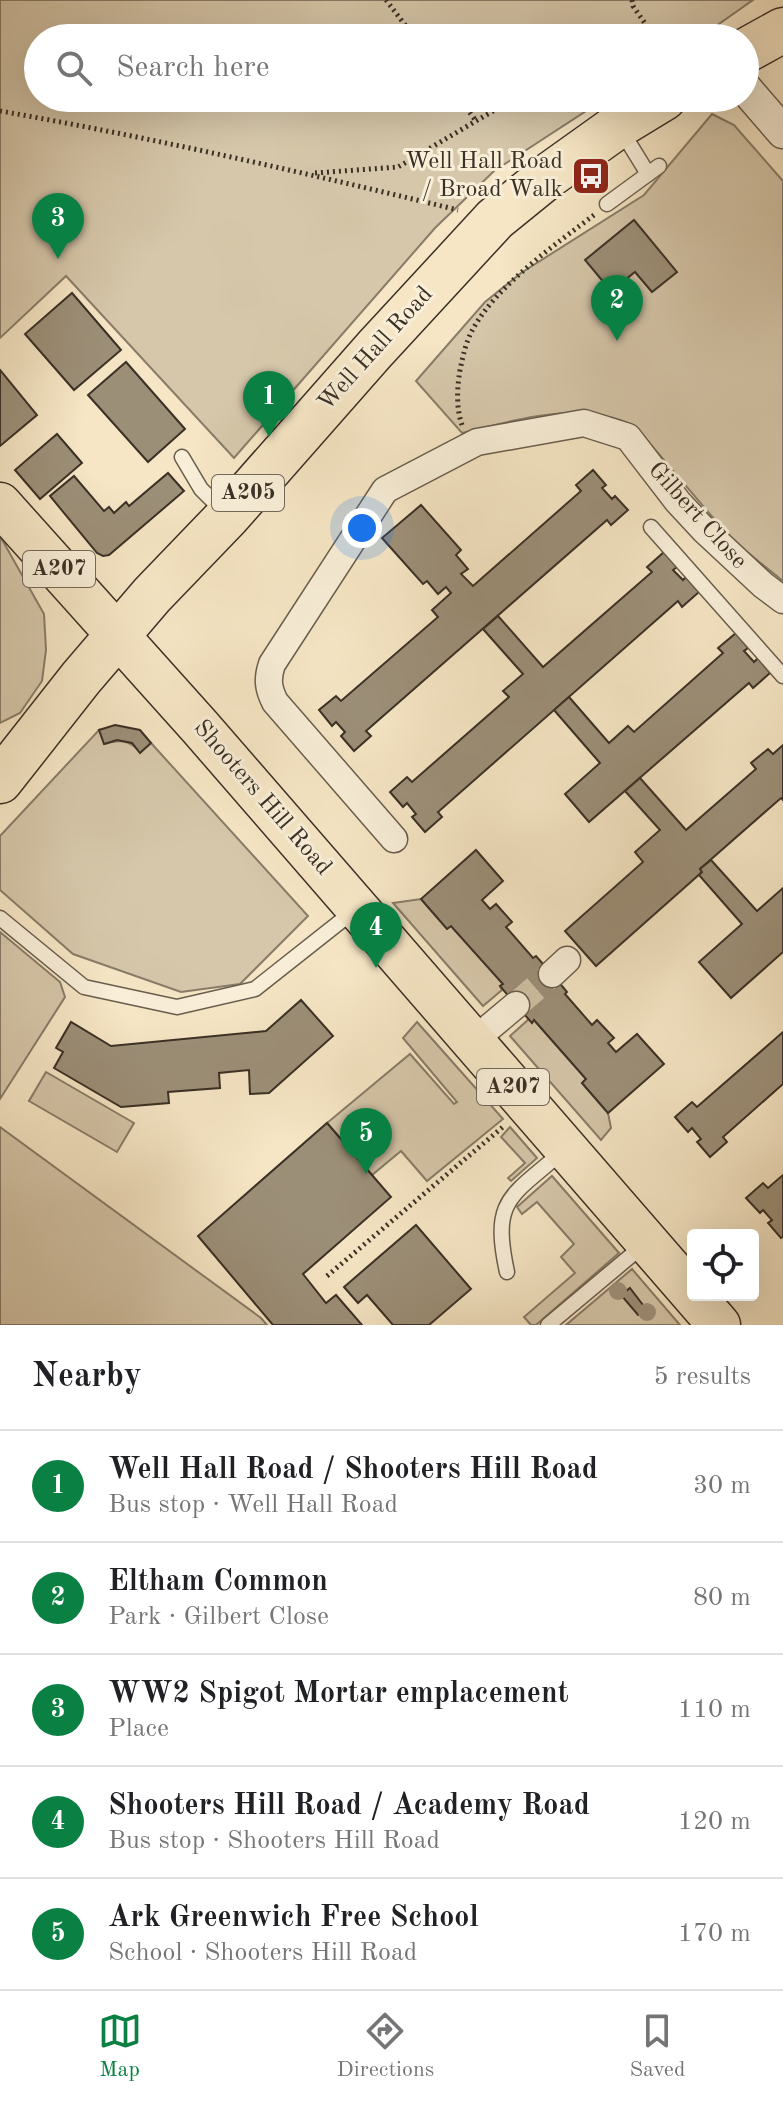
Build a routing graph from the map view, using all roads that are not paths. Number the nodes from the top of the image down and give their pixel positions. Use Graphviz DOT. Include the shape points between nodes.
graph roads {
  1 [pos="783,30"];
  2 [pos="759,43"];
  3 [pos="759,104"];
  4 [pos="641,112"];
  5 [pos="618,126"];
  6 [pos="783,132"];
  7 [pos="607,204"];
  8 [pos="182,457"];
  9 [pos="0,504"];
  10 [pos="228,516"];
  11 [pos="651,527"];
  12 [pos="783,600"];
  13 [pos="118,634"];
  14 [pos="783,676"];
  15 [pos="0,781"];
  16 [pos="394,839"];
  17 [pos="357,908"];
  18 [pos="0,918"];
  19 [pos="516,1005"];
  20 [pos="473,1041"];
  21 [pos="566,1148"];
  22 [pos="647,1242"];
  23 [pos="507,1272"];
  24 [pos="548,1325"];
  25 [pos="719,1325"];
  1 -- 2 [label="highway"];
  3 -- 6 [label="street"];
  4 -- 5 [label="highway, Well Hall Road / A205"];
  5 -- 7 [label="lane" via="654,170"];
  5 -- 10 [label="highway, Well Hall Road / A205" via="495,219"];
  8 -- 10 [label="lane" via="201,489"];
  9 -- 13 [label="main road, A207"];
  10 -- 13 [label="highway, Well Hall Road / A205"];
  11 -- 14 [label="lane, Gilbert Close"];
  12 -- 16 [label="street, Gilbert Close" via="704,530 628,437 584,423 470,445 385,490 268,677 275,702"];
  13 -- 15 [label="highway, A205"];
  13 -- 17 [label="main road, Shooters Hill Road / A207"];
  17 -- 18 [label="lane" via="255,989 177,1007 84,987"];
  17 -- 20 [label="main road, Shooters Hill Road / A207"];
  19 -- 20 [label="street"];
  20 -- 21 [label="main road, Shooters Hill Road / A207"];
  21 -- 22 [label="main road, Shooters Hill Road / A207"];
  21 -- 23 [label="lane" via="506,1204 500,1226"];
  22 -- 24 [label="lane"];
  22 -- 25 [label="main road, Shooters Hill Road / A207"];
}
